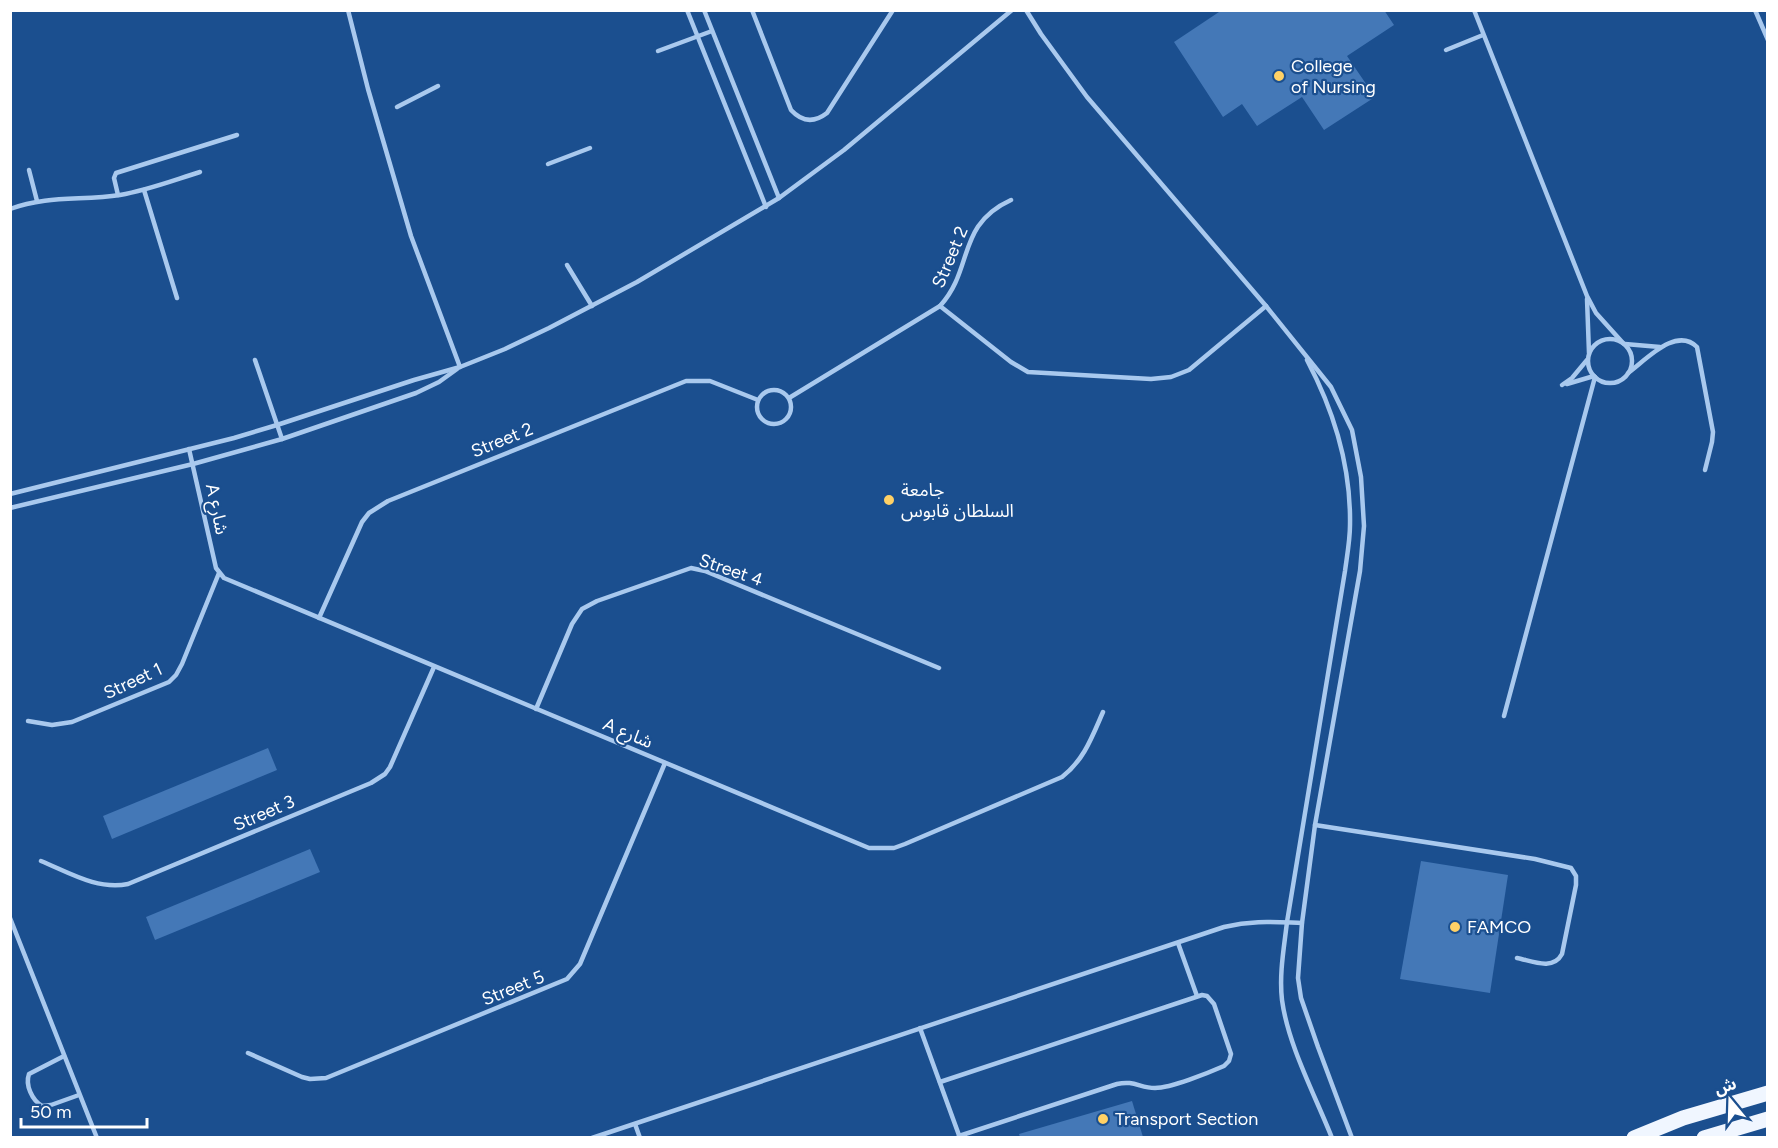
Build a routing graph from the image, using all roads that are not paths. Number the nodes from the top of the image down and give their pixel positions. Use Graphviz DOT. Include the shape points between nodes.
graph roads {
  1 [pos="348,10"];
  2 [pos="687,10"];
  3 [pos="704,10"];
  4 [pos="752,10"];
  5 [pos="893,10"];
  6 [pos="1012,10"];
  7 [pos="1026,10"];
  8 [pos="1474,10"];
  9 [pos="1755,10"];
  10 [pos="1767,18"];
  11 [pos="1760,21"];
  12 [pos="712,31"];
  13 [pos="1483,35"];
  14 [pos="698,37"];
  15 [pos="1767,40"];
  16 [pos="1446,50"];
  17 [pos="658,51"];
  18 [pos="438,86"];
  19 [pos="397,107"];
  20 [pos="237,135"];
  21 [pos="590,148"];
  22 [pos="548,164"];
  23 [pos="29,170"];
  24 [pos="200,172"];
  25 [pos="144,190"];
  26 [pos="118,195"];
  27 [pos="779,198"];
  28 [pos="1011,200"];
  29 [pos="37,201"];
  30 [pos="766,207"];
  31 [pos="10,209"];
  32 [pos="567,264"];
  33 [pos="1587,296"];
  34 [pos="177,298"];
  35 [pos="592,306"];
  36 [pos="940,306"];
  37 [pos="1266,306"];
  38 [pos="1624,343"];
  39 [pos="1660,347"];
  40 [pos="1301,350"];
  41 [pos="1588,357"];
  42 [pos="255,360"];
  43 [pos="460,367"];
  44 [pos="1628,373"];
  45 [pos="1595,376"];
  46 [pos="789,398"];
  47 [pos="758,400"];
  48 [pos="277,425"];
  49 [pos="282,439"];
  50 [pos="189,449"];
  51 [pos="193,464"];
  52 [pos="1705,470"];
  53 [pos="10,494"];
  54 [pos="10,508"];
  55 [pos="219,573"];
  56 [pos="319,618"];
  57 [pos="434,667"];
  58 [pos="939,668"];
  59 [pos="536,709"];
  60 [pos="1103,712"];
  61 [pos="1504,716"];
  62 [pos="28,722"];
  63 [pos="665,763"];
  64 [pos="1315,825"];
  65 [pos="41,861"];
  66 [pos="10,918"];
  67 [pos="1287,922"];
  68 [pos="1302,922"];
  69 [pos="1178,943"];
  70 [pos="1517,957"];
  71 [pos="1197,996"];
  72 [pos="920,1028"];
  73 [pos="248,1053"];
  74 [pos="64,1056"];
  75 [pos="940,1082"];
  76 [pos="1767,1093"];
  77 [pos="79,1095"];
  78 [pos="1767,1119"];
  79 [pos="635,1124"];
  80 [pos="97,1137"];
  81 [pos="592,1137"];
  82 [pos="640,1137"];
  83 [pos="959,1137"];
  84 [pos="1332,1137"];
  85 [pos="1352,1137"];
  86 [pos="1634,1137"];
  87 [pos="1704,1137"];
  1 -- 43 [label="lane" via="411,236"];
  2 -- 14 [label="lane"];
  3 -- 12 [label="lane"];
  4 -- 5 [label="lane" via="791,110 796,116 812,120 827,113"];
  6 -- 27 [label="lane" via="844,150"];
  7 -- 37 [label="lane" via="1087,96"];
  8 -- 13 [label="lane"];
  9 -- 11 [label="lane"];
  10 -- 11 [label="lane"];
  11 -- 15 [label="lane"];
  12 -- 14 [label="lane"];
  12 -- 27 [label="lane"];
  13 -- 16 [label="lane"];
  13 -- 33 [label="lane"];
  14 -- 17 [label="lane"];
  14 -- 30 [label="lane"];
  18 -- 19 [label="lane"];
  20 -- 26 [label="lane" via="116,172"];
  21 -- 22 [label="lane"];
  23 -- 29 [label="lane"];
  24 -- 25 [label="lane"];
  25 -- 26 [label="lane"];
  25 -- 34 [label="lane"];
  26 -- 29 [label="lane"];
  27 -- 30 [label="lane"];
  28 -- 36 [label="lane, Street 2" via="986,214 977,226 953,290"];
  29 -- 31 [label="lane"];
  30 -- 35 [label="lane"];
  32 -- 35 [label="lane"];
  33 -- 38 [label="lane" via="1608,329"];
  33 -- 41 [label="lane"];
  35 -- 43 [label="lane"];
  36 -- 37 [label="lane" via="1028,372 1152,379 1189,370"];
  36 -- 46 [label="lane, Street 2"];
  37 -- 40 [label="lane"];
  38 -- 39 [label="lane"];
  38 -- 41 [label="lane" via="1606,339 1598,342"];
  38 -- 44 [label="lane" via="1632,358"];
  39 -- 44 [label="lane"];
  39 -- 52 [label="lane" via="1684,339 1697,347 1713,432"];
  40 -- 64 [label="lane" via="1331,387 1352,430 1361,477 1364,526 1360,571"];
  40 -- 67 [label="lane" via="1323,390 1339,434 1348,479 1350,525"];
  41 -- 45 [label="lane"];
  41 -- 45 [label="lane" via="1581,369 1562,385"];
  42 -- 48 [label="lane"];
  43 -- 48 [label="lane"];
  43 -- 49 [label="lane" via="416,393"];
  44 -- 45 [label="lane" via="1616,382"];
  45 -- 61 [label="lane"];
  46 -- 47 [label="lane" via="772,389"];
  46 -- 47 [label="lane" via="788,416 772,424 761,418"];
  47 -- 56 [label="lane, Street 2" via="710,381 686,381 388,501 362,522"];
  48 -- 49 [label="lane"];
  48 -- 50 [label="lane"];
  49 -- 51 [label="lane"];
  50 -- 51 [label="lane, A شارع"];
  50 -- 53 [label="lane"];
  51 -- 54 [label="lane"];
  51 -- 55 [label="lane, A شارع"];
  55 -- 56 [label="lane, A شارع"];
  55 -- 62 [label="lane, Street 1" via="182,664 169,682 72,722"];
  56 -- 57 [label="lane, A شارع"];
  57 -- 59 [label="lane, A شارع"];
  57 -- 65 [label="lane, Street 3" via="390,767 370,783 128,884 92,883"];
  58 -- 59 [label="lane, Street 4" via="691,568 582,609"];
  59 -- 63 [label="lane, A شارع"];
  60 -- 63 [label="lane, A شارع" via="1082,758 1062,777 887,849 857,845"];
  63 -- 73 [label="lane, Street 5" via="580,964 567,979 326,1078 302,1077"];
  64 -- 68 [label="lane"];
  64 -- 70 [label="lane" via="1571,868 1576,885 1559,960 1547,964"];
  66 -- 74 [label="lane"];
  67 -- 68 [label="lane"];
  67 -- 69 [label="lane" via="1245,922"];
  67 -- 84 [label="lane" via="1282,1000 1298,1054"];
  68 -- 85 [label="lane" via="1298,978 1302,998"];
  69 -- 71 [label="lane"];
  69 -- 72 [label="lane"];
  71 -- 75 [label="lane"];
  71 -- 83 [label="lane" via="1208,996 1214,1004 1231,1054 1224,1066 1162,1088 1130,1082 1117,1084"];
  72 -- 75 [label="lane"];
  72 -- 79 [label="lane"];
  74 -- 77 [label="lane"];
  74 -- 77 [label="lane" via="29,1074 28,1086 42,1106"];
  75 -- 83 [label="lane"];
  76 -- 86 [label="main road"];
  77 -- 80 [label="lane"];
  78 -- 87 [label="main road"];
  79 -- 81 [label="lane"];
  79 -- 82 [label="lane"];
}
